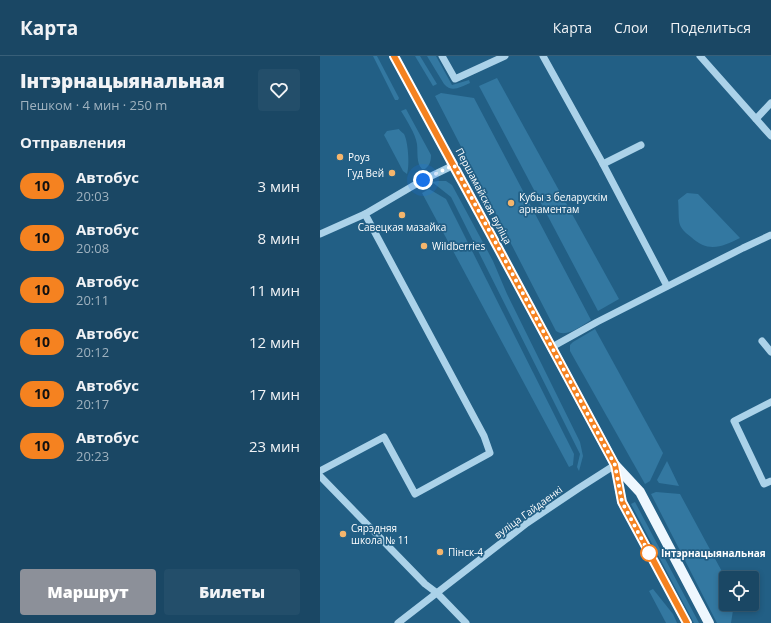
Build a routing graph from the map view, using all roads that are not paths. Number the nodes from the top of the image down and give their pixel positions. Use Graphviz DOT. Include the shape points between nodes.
graph roads {
  1 [pos="394,56"];
  2 [pos="442,56"];
  3 [pos="505,56"];
  4 [pos="543,56"];
  5 [pos="700,56"];
  6 [pos="771,103"];
  7 [pos="756,119"];
  8 [pos="771,136"];
  9 [pos="641,145"];
  10 [pos="603,164"];
  11 [pos="454,165"];
  12 [pos="365,214"];
  13 [pos="320,234"];
  14 [pos="771,235"];
  15 [pos="667,286"];
  16 [pos="762,341"];
  17 [pos="552,347"];
  18 [pos="771,352"];
  19 [pos="771,402"];
  20 [pos="615,465"];
  21 [pos="320,471"];
  22 [pos="320,476"];
  23 [pos="771,481"];
  24 [pos="437,593"];
  25 [pos="398,623"];
  26 [pos="466,623"];
  27 [pos="687,623"];
  28 [pos="709,623"];
  1 -- 11 [label="main road, Першамайская вуліца"];
  2 -- 3 [label="street" via="455,79"];
  4 -- 10 [label="street"];
  5 -- 7 [label="street"];
  6 -- 7 [label="street"];
  7 -- 8 [label="street"];
  9 -- 10 [label="street"];
  10 -- 15 [label="street"];
  11 -- 12 [label="street"];
  11 -- 17 [label="main road, Першамайская вуліца"];
  12 -- 13 [label="street"];
  12 -- 21 [label="street" via="484,436 490,453 415,494 384,437"];
  14 -- 15 [label="street"];
  15 -- 17 [label="street"];
  16 -- 18 [label="street"];
  17 -- 20 [label="main road, Першамайская вуліца"];
  19 -- 23 [label="street" via="734,421 764,484"];
  20 -- 24 [label="street, вуліца Гайдаенкі" via="527,523"];
  20 -- 27 [label="main road, Першамайская вуліца" via="622,502"];
  20 -- 28 [label="main road, Першамайская вуліца" via="640,492"];
  22 -- 24 [label="street" via="425,584"];
  24 -- 25 [label="street, вуліца Гайдаенкі"];
  24 -- 26 [label="street"];
}
